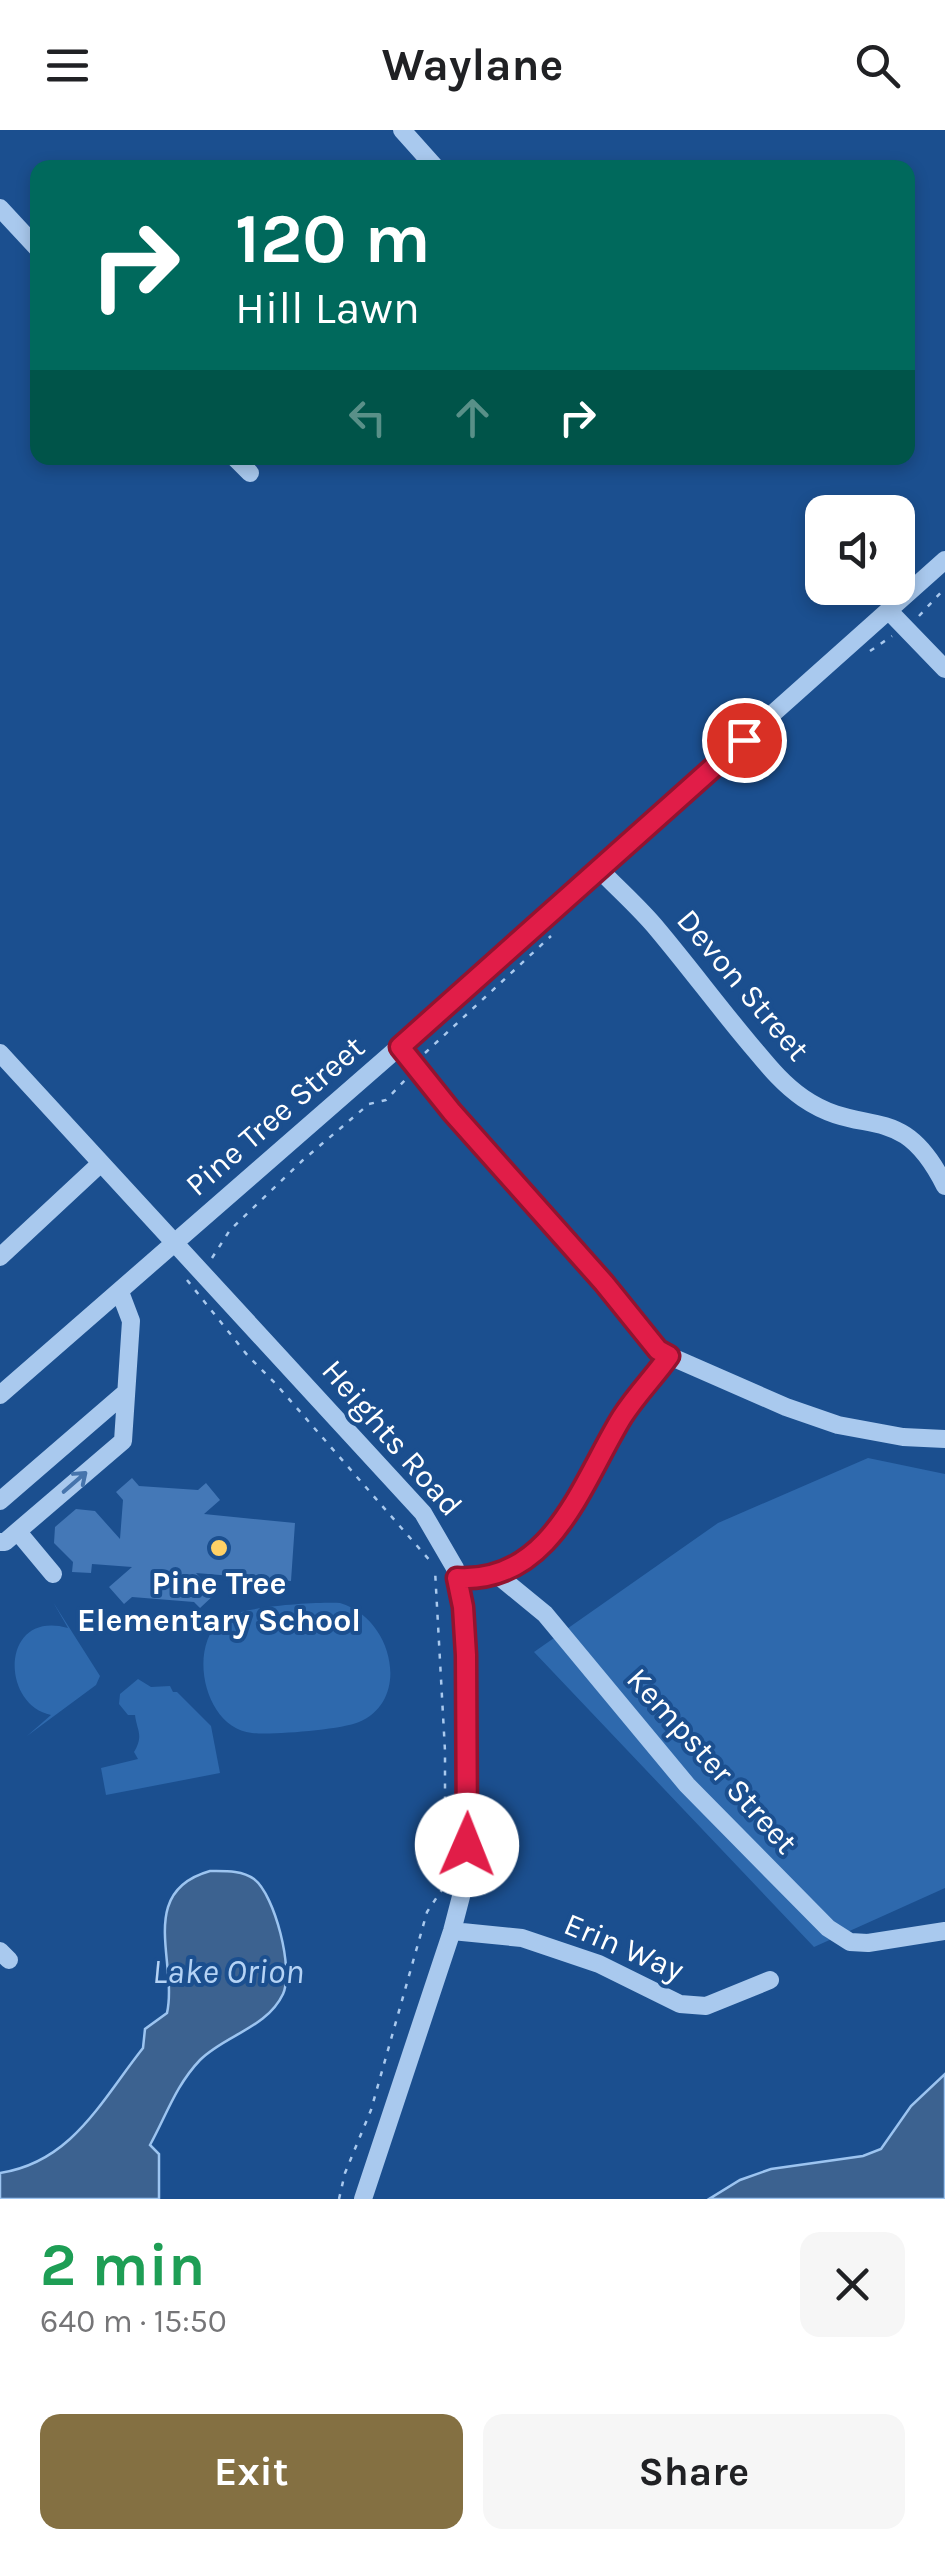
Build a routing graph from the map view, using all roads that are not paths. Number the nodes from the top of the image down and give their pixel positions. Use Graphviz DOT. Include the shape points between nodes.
graph roads {
  1 [pos="402,130"];
  2 [pos="429,160"];
  3 [pos="0,208"];
  4 [pos="30,240"];
  5 [pos="242,465"];
  6 [pos="250,473"];
  7 [pos="945,560"];
  8 [pos="888,611"];
  9 [pos="945,669"];
  10 [pos="599,869"];
  11 [pos="400,1047"];
  12 [pos="0,1053"];
  13 [pos="101,1163"];
  14 [pos="945,1186"];
  15 [pos="176,1242"];
  16 [pos="0,1257"];
  17 [pos="120,1292"];
  18 [pos="669,1356"];
  19 [pos="125,1393"];
  20 [pos="0,1395"];
  21 [pos="944,1434"];
  22 [pos="0,1501"];
  23 [pos="18,1532"];
  24 [pos="0,1542"];
  25 [pos="495,1573"];
  26 [pos="53,1574"];
  27 [pos="457,1578"];
  28 [pos="452,1931"];
  29 [pos="945,1931"];
  30 [pos="770,1980"];
  31 [pos="363,2199"];
  1 -- 2 [label="street"];
  3 -- 4 [label="street"];
  5 -- 6 [label="street"];
  7 -- 8 [label="street, Pine Tree Street"];
  8 -- 9 [label="street"];
  8 -- 10 [label="street, Pine Tree Street"];
  10 -- 11 [label="street, Pine Tree Street"];
  10 -- 14 [label="street, Devon Street" via="656,927 776,1075 816,1106 879,1122 918,1142"];
  11 -- 15 [label="street, Pine Tree Street"];
  11 -- 18 [label="street"];
  12 -- 13 [label="street, Heights Road"];
  13 -- 15 [label="street, Heights Road"];
  13 -- 16 [label="street"];
  15 -- 17 [label="street, Pine Tree Street"];
  15 -- 27 [label="street, Heights Road" via="424,1512"];
  17 -- 19 [label="street" via="131,1321"];
  17 -- 20 [label="street, Pine Tree Street"];
  18 -- 21 [label="street" via="822,1420 903,1437"];
  18 -- 25 [label="street" via="622,1417 586,1488 544,1545"];
  19 -- 22 [label="street"];
  23 -- 19 [label="street, one-way" via="123,1441"];
  23 -- 24 [label="street"];
  23 -- 26 [label="street"];
  25 -- 27 [label="street" via="482,1580"];
  25 -- 29 [label="street, Kempster Street" via="545,1614 687,1785 828,1928 850,1942"];
  27 -- 28 [label="street, Heights Road" via="466,1655 468,1842"];
  28 -- 30 [label="street, Erin Way" via="522,1938 599,1964 680,2004 706,2006"];
  28 -- 31 [label="street, Heights Road"];
}
